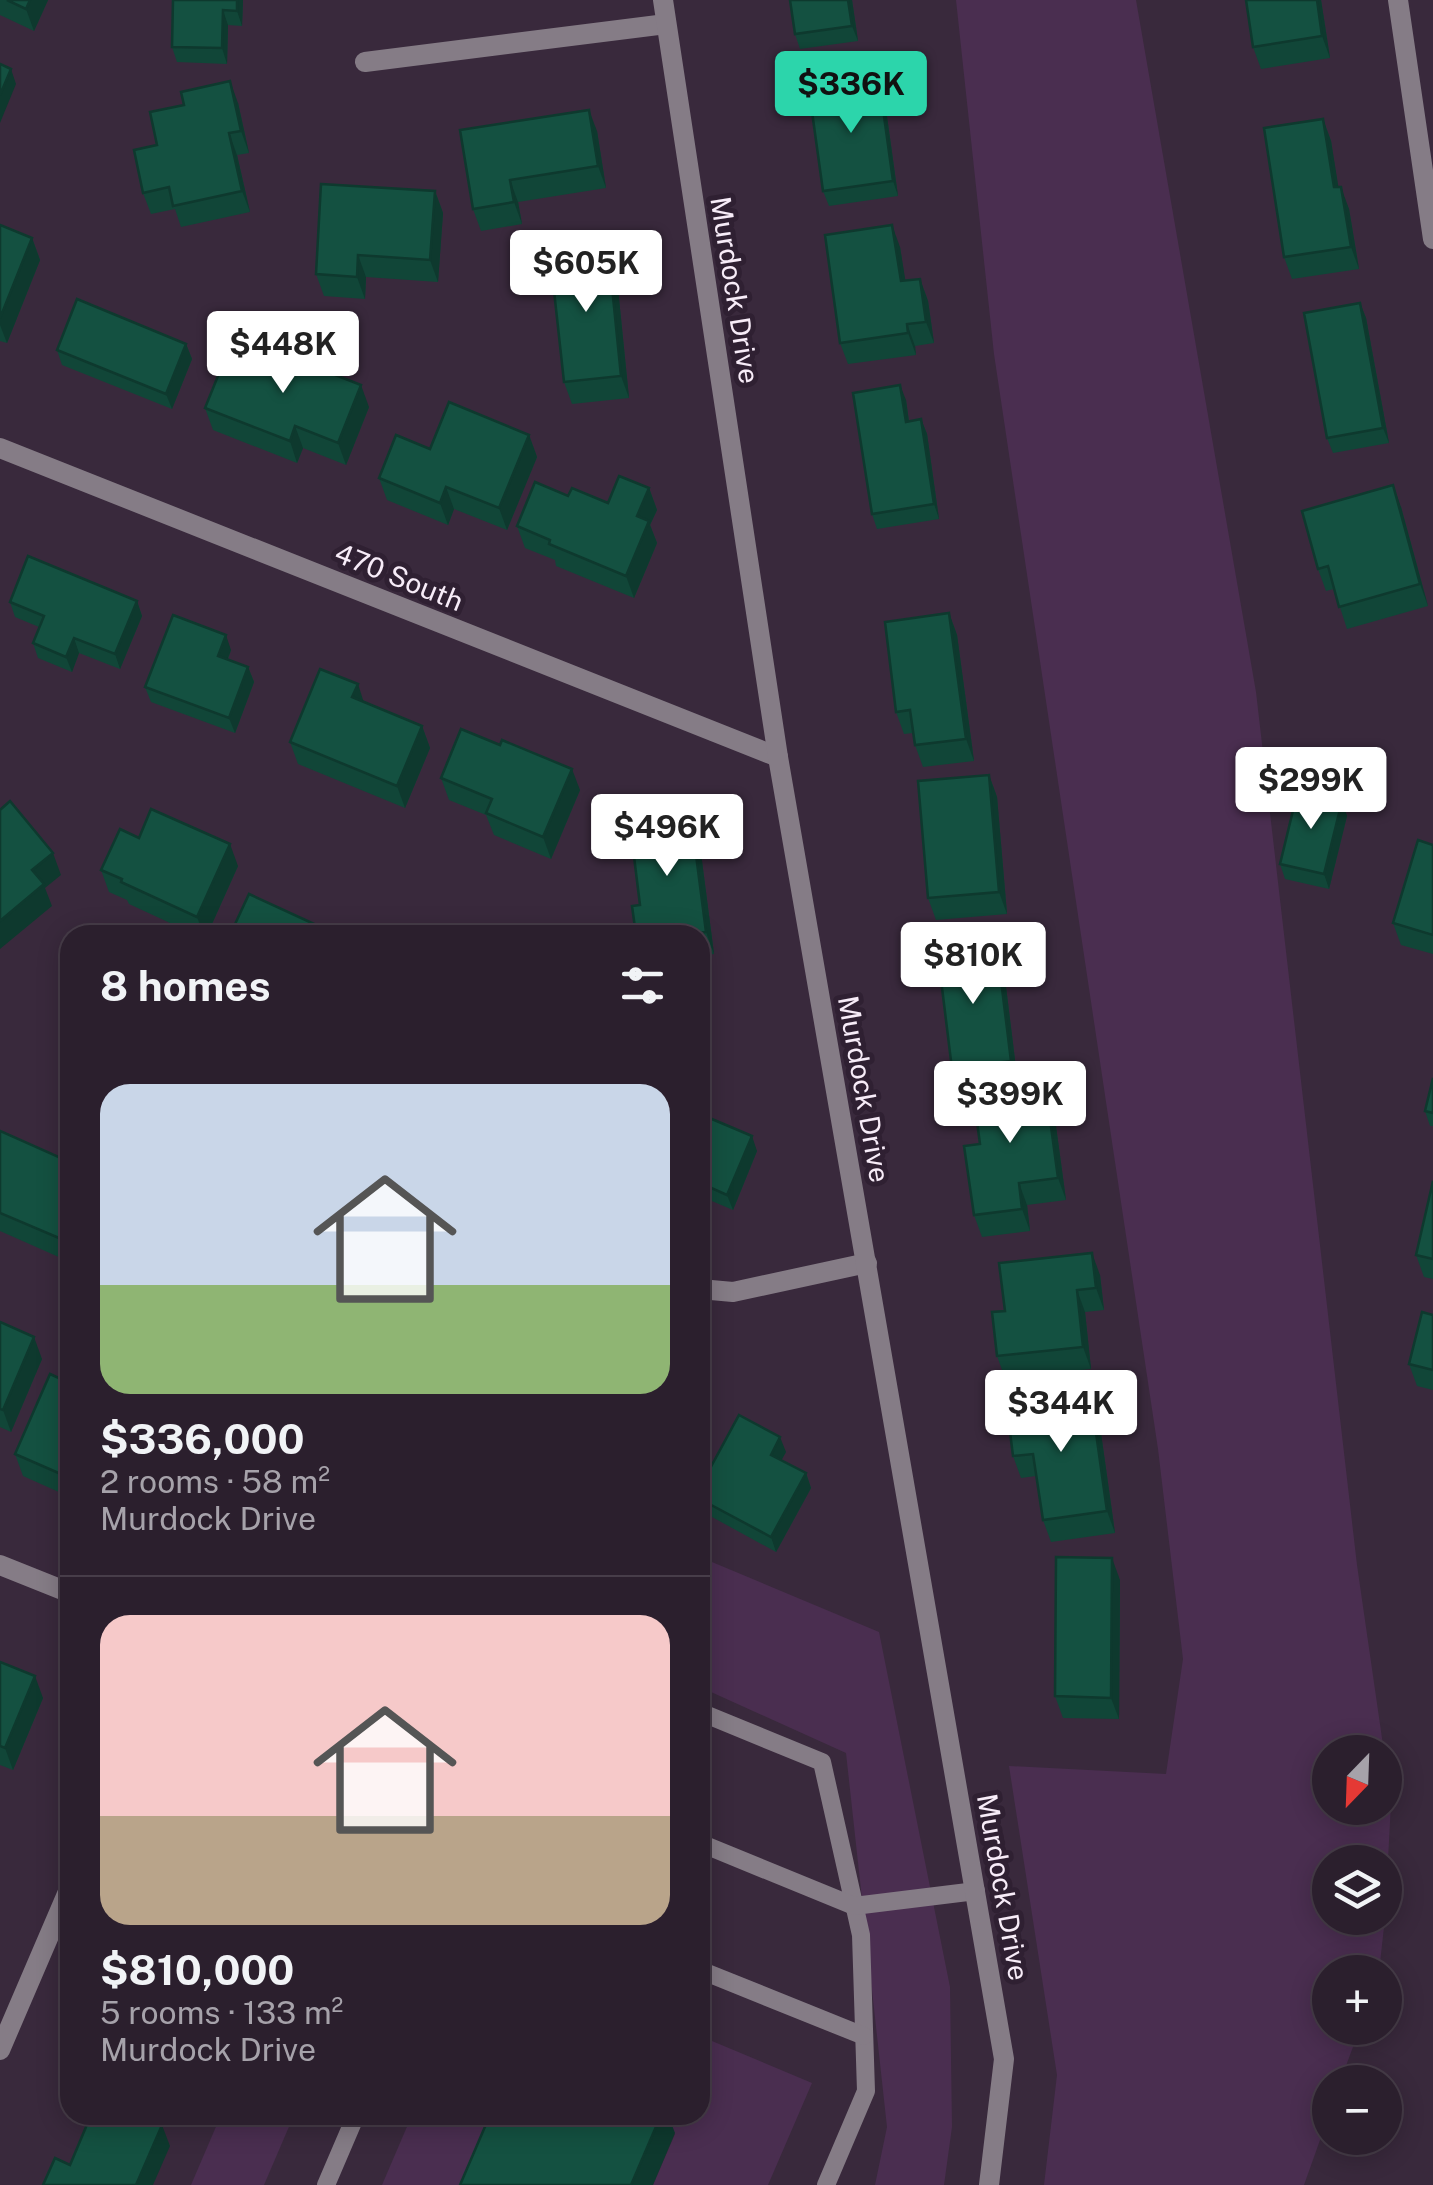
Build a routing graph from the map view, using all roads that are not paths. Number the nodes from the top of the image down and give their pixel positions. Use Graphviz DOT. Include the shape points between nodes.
graph roads {
  1 [pos="664,0"];
  2 [pos="1398,0"];
  3 [pos="666,24"];
  4 [pos="365,62"];
  5 [pos="1433,238"];
  6 [pos="0,448"];
  7 [pos="778,757"];
  8 [pos="867,1263"];
  9 [pos="710,1289"];
  10 [pos="0,1565"];
  11 [pos="60,1589"];
  12 [pos="710,1716"];
  13 [pos="710,1847"];
  14 [pos="976,1891"];
  15 [pos="854,1906"];
  16 [pos="60,1910"];
  17 [pos="710,1974"];
  18 [pos="864,2036"];
  19 [pos="0,2050"];
  20 [pos="352,2125"];
  21 [pos="326,2185"];
  22 [pos="826,2185"];
  23 [pos="989,2185"];
  1 -- 3 [label="street, Murdock Drive"];
  2 -- 5 [label="street"];
  3 -- 4 [label="street"];
  3 -- 7 [label="street, Murdock Drive"];
  6 -- 7 [label="street, 470 South"];
  7 -- 8 [label="street, Murdock Drive"];
  8 -- 9 [label="street" via="732,1292"];
  8 -- 14 [label="street, Murdock Drive"];
  10 -- 11 [label="street"];
  12 -- 15 [label="lane" via="822,1762"];
  13 -- 15 [label="lane"];
  14 -- 15 [label="lane"];
  14 -- 23 [label="street, Murdock Drive" via="1004,2060"];
  15 -- 18 [label="lane"];
  16 -- 19 [label="street"];
  17 -- 18 [label="lane"];
  18 -- 22 [label="lane" via="866,2091"];
  20 -- 21 [label="lane"];
}
